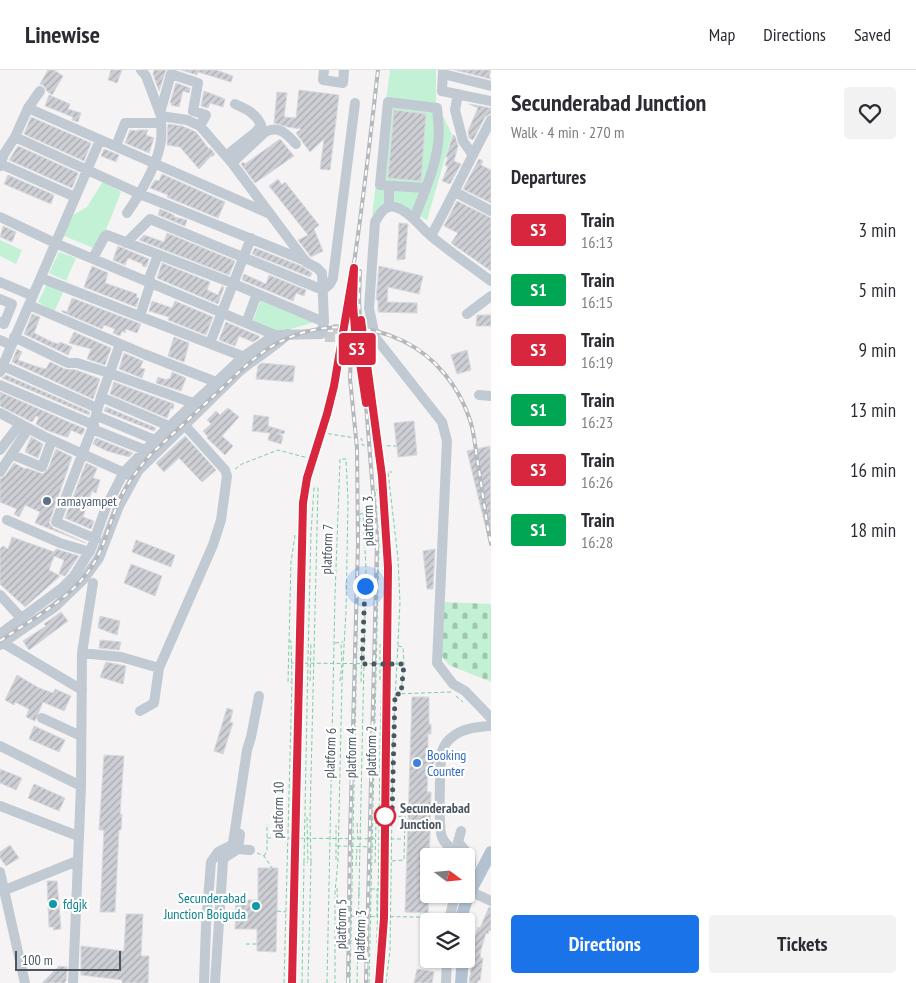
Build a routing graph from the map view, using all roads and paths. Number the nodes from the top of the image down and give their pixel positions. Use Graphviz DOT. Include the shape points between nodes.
graph roads {
  1 [pos="141,70"];
  2 [pos="324,70"];
  3 [pos="344,70"];
  4 [pos="443,72"];
  5 [pos="491,86"];
  6 [pos="40,91"];
  7 [pos="458,94"];
  8 [pos="491,101"];
  9 [pos="355,103"];
  10 [pos="235,104"];
  11 [pos="28,108"];
  12 [pos="161,117"];
  13 [pos="491,120"];
  14 [pos="200,126"];
  15 [pos="15,137"];
  16 [pos="100,140"];
  17 [pos="296,144"];
  18 [pos="116,146"];
  19 [pos="2,150"];
  20 [pos="472,154"];
  21 [pos="229,160"];
  22 [pos="154,162"];
  23 [pos="0,165"];
  24 [pos="88,170"];
  25 [pos="389,186"];
  26 [pos="425,188"];
  27 [pos="455,192"];
  28 [pos="140,194"];
  29 [pos="75,197"];
  30 [pos="389,207"];
  31 [pos="491,210"];
  32 [pos="127,213"];
  33 [pos="271,214"];
  34 [pos="0,217"];
  35 [pos="414,219"];
  36 [pos="431,236"];
  37 [pos="251,238"];
  38 [pos="56,243"];
  39 [pos="126,243"];
  40 [pos="158,255"];
  41 [pos="93,258"];
  42 [pos="244,258"];
  43 [pos="306,262"];
  44 [pos="41,278"];
  45 [pos="491,281"];
  46 [pos="0,282"];
  47 [pos="149,282"];
  48 [pos="233,284"];
  49 [pos="323,290"];
  50 [pos="257,294"];
  51 [pos="491,296"];
  52 [pos="0,299"];
  53 [pos="31,300"];
  54 [pos="222,312"];
  55 [pos="466,314"];
  56 [pos="140,316"];
  57 [pos="0,322"];
  58 [pos="246,322"];
  59 [pos="324,322"];
  60 [pos="288,334"];
  61 [pos="275,335"];
  62 [pos="0,340"];
  63 [pos="13,341"];
  64 [pos="210,343"];
  65 [pos="120,344"];
  66 [pos="248,358"];
  67 [pos="1,369"];
  68 [pos="109,373"];
  69 [pos="216,382"];
  70 [pos="0,385"];
  71 [pos="478,395"];
  72 [pos="491,396"];
  73 [pos="101,397"];
  74 [pos="197,405"];
  75 [pos="0,413"];
  76 [pos="95,419"];
  77 [pos="181,421"];
  78 [pos="24,426"];
  79 [pos="169,426"];
  80 [pos="52,440"];
  81 [pos="155,440"];
  82 [pos="396,446"];
  83 [pos="0,450"];
  84 [pos="145,450"];
  85 [pos="83,453"];
  86 [pos="13,455"];
  87 [pos="344,459"];
  88 [pos="0,472"];
  89 [pos="124,472"];
  90 [pos="392,472"];
  91 [pos="227,476"];
  92 [pos="134,478"];
  93 [pos="378,490"];
  94 [pos="363,513"];
  95 [pos="7,520"];
  96 [pos="295,535"];
  97 [pos="96,539"];
  98 [pos="94,551"];
  99 [pos="78,578"];
  100 [pos="93,583"];
  101 [pos="0,595"];
  102 [pos="22,619"];
  103 [pos="1,641"];
  104 [pos="290,641"];
  105 [pos="344,642"];
  106 [pos="308,643"];
  107 [pos="311,643"];
  108 [pos="315,643"];
  109 [pos="334,643"];
  110 [pos="341,643"];
  111 [pos="358,643"];
  112 [pos="377,643"];
  113 [pos="362,644"];
  114 [pos="382,644"];
  115 [pos="397,646"];
  116 [pos="82,653"];
  117 [pos="291,663"];
  118 [pos="312,663"];
  119 [pos="342,664"];
  120 [pos="362,664"];
  121 [pos="381,664"];
  122 [pos="404,664"];
  123 [pos="159,668"];
  124 [pos="310,681"];
  125 [pos="314,681"];
  126 [pos="334,681"];
  127 [pos="376,681"];
  128 [pos="381,681"];
  129 [pos="292,682"];
  130 [pos="307,682"];
  131 [pos="341,682"];
  132 [pos="395,682"];
  133 [pos="402,682"];
  134 [pos="357,683"];
  135 [pos="362,683"];
  136 [pos="82,690"];
  137 [pos="395,694"];
  138 [pos="401,694"];
  139 [pos="259,696"];
  140 [pos="464,703"];
  141 [pos="140,711"];
  142 [pos="42,718"];
  143 [pos="491,718"];
  144 [pos="491,726"];
  145 [pos="81,736"];
  146 [pos="252,738"];
  147 [pos="0,746"];
  148 [pos="81,786"];
  149 [pos="0,806"];
  150 [pos="310,816"];
  151 [pos="392,816"];
  152 [pos="306,817"];
  153 [pos="373,821"];
  154 [pos="379,821"];
  155 [pos="353,822"];
  156 [pos="376,822"];
  157 [pos="358,823"];
  158 [pos="267,824"];
  159 [pos="330,824"];
  160 [pos="337,824"];
  161 [pos="461,831"];
  162 [pos="78,836"];
  163 [pos="267,838"];
  164 [pos="308,838"];
  165 [pos="404,839"];
  166 [pos="337,840"];
  167 [pos="358,840"];
  168 [pos="376,840"];
  169 [pos="337,846"];
  170 [pos="357,846"];
  171 [pos="376,847"];
  172 [pos="451,848"];
  173 [pos="238,849"];
  174 [pos="250,850"];
  175 [pos="491,852"];
  176 [pos="264,856"];
  177 [pos="329,860"];
  178 [pos="337,860"];
  179 [pos="77,861"];
  180 [pos="391,861"];
  181 [pos="304,862"];
  182 [pos="308,862"];
  183 [pos="311,862"];
  184 [pos="375,862"];
  185 [pos="358,863"];
  186 [pos="378,863"];
  187 [pos="372,864"];
  188 [pos="352,866"];
  189 [pos="356,866"];
  190 [pos="272,868"];
  191 [pos="479,869"];
  192 [pos="0,872"];
  193 [pos="336,888"];
  194 [pos="352,888"];
  195 [pos="359,888"];
  196 [pos="372,889"];
  197 [pos="378,889"];
  198 [pos="4,890"];
  199 [pos="476,894"];
  200 [pos="491,901"];
  201 [pos="277,911"];
  202 [pos="286,912"];
  203 [pos="463,913"];
  204 [pos="470,913"];
  205 [pos="358,916"];
  206 [pos="377,917"];
  207 [pos="420,918"];
  208 [pos="246,944"];
  209 [pos="257,944"];
  210 [pos="350,946"];
  211 [pos="447,968"];
  212 [pos="455,968"];
  213 [pos="462,968"];
  214 [pos="25,983"];
  215 [pos="73,983"];
  216 [pos="204,983"];
  217 [pos="215,983"];
  218 [pos="284,983"];
  219 [pos="302,983"];
  220 [pos="308,983"];
  221 [pos="326,983"];
  222 [pos="334,983"];
  223 [pos="350,983"];
  224 [pos="357,983"];
  225 [pos="369,983"];
  226 [pos="375,983"];
  227 [pos="386,983"];
  228 [pos="446,983"];
  229 [pos="454,983"];
  230 [pos="461,983"];
  1 -- 12 [label="street"];
  2 -- 3 [label="street" via="323,80 343,83"];
  4 -- 5 [label="street"];
  4 -- 7 [label="street" via="442,91"];
  6 -- 11 [label="street"];
  7 -- 8 [label="street"];
  7 -- 20 [label="street" via="455,110 463,141"];
  9 -- 49 [label="street" via="333,278"];
  10 -- 21 [label="street" via="252,112 261,125"];
  11 -- 15 [label="street"];
  11 -- 16 [label="street"];
  12 -- 14 [label="street" via="187,120"];
  12 -- 14 [label="street" via="171,74 198,83 192,111 206,114"];
  12 -- 18 [label="street" via="125,123"];
  12 -- 22 [label="street" via="161,141"];
  13 -- 20 [label="street"];
  14 -- 21 [label="street"];
  15 -- 19 [label="street"];
  15 -- 24 [label="street"];
  16 -- 18 [label="street"];
  16 -- 24 [label="street"];
  17 -- 21 [label="street" via="287,133 272,129"];
  18 -- 22 [label="street"];
  19 -- 23 [label="street"];
  20 -- 27 [label="street"];
  21 -- 33 [label="street"];
  22 -- 28 [label="street"];
  22 -- 33 [label="street"];
  23 -- 29 [label="street"];
  24 -- 28 [label="street"];
  24 -- 29 [label="street"];
  25 -- 26 [label="street"];
  25 -- 26 [label="street" via="380,185 388,102 437,108 438,143"];
  25 -- 30 [label="street"];
  26 -- 35 [label="street"];
  27 -- 31 [label="street"];
  27 -- 36 [label="street"];
  28 -- 32 [label="street"];
  28 -- 37 [label="street"];
  29 -- 38 [label="street"];
  30 -- 35 [label="street" via="403,210"];
  30 -- 143 [label="street" via="381,211 374,230 369,308 375,337 442,422 448,441 438,663 453,684 465,691"];
  33 -- 43 [label="street"];
  34 -- 38 [label="street"];
  35 -- 36 [label="street"];
  36 -- 45 [label="street"];
  37 -- 42 [label="street"];
  37 -- 43 [label="street"];
  38 -- 41 [label="street"];
  38 -- 44 [label="street"];
  39 -- 40 [label="street"];
  39 -- 41 [label="street" via="107,235"];
  39 -- 42 [label="street" via="150,219"];
  40 -- 47 [label="street"];
  40 -- 48 [label="street"];
  41 -- 47 [label="street"];
  42 -- 48 [label="street"];
  42 -- 49 [label="street"];
  43 -- 49 [label="street" via="322,273"];
  44 -- 53 [label="street"];
  44 -- 56 [label="street"];
  46 -- 53 [label="street"];
  47 -- 54 [label="street"];
  47 -- 56 [label="street"];
  48 -- 50 [label="street"];
  48 -- 54 [label="street"];
  49 -- 59 [label="street"];
  50 -- 58 [label="street"];
  50 -- 59 [label="street"];
  51 -- 55 [label="street"];
  52 -- 57 [label="street" via="12,304 4,324"];
  53 -- 63 [label="street"];
  53 -- 65 [label="street"];
  54 -- 58 [label="street"];
  54 -- 64 [label="street"];
  56 -- 64 [label="street"];
  58 -- 61 [label="street"];
  59 -- 60 [label="street" via="321,334"];
  60 -- 61 [label="street"];
  60 -- 66 [label="street" via="277,344"];
  61 -- 66 [label="street"];
  62 -- 63 [label="street"];
  63 -- 67 [label="street"];
  63 -- 68 [label="street" via="68,363"];
  64 -- 66 [label="street"];
  65 -- 68 [label="street"];
  65 -- 69 [label="street"];
  66 -- 69 [label="street"];
  66 -- 74 [label="street"];
  67 -- 76 [label="street"];
  68 -- 73 [label="street"];
  68 -- 74 [label="street"];
  69 -- 74 [label="street"];
  70 -- 76 [label="street"];
  71 -- 72 [label="street"];
  73 -- 76 [label="street"];
  73 -- 79 [label="street"];
  74 -- 77 [label="street"];
  75 -- 78 [label="street"];
  76 -- 81 [label="street"];
  76 -- 84 [label="street"];
  76 -- 85 [label="street"];
  77 -- 79 [label="street"];
  77 -- 91 [label="street"];
  77 -- 92 [label="street"];
  78 -- 80 [label="street"];
  78 -- 83 [label="street"];
  78 -- 86 [label="street"];
  79 -- 81 [label="street"];
  80 -- 85 [label="street"];
  80 -- 86 [label="street" via="42,467"];
  81 -- 84 [label="street"];
  82 -- 91 [label="path" via="362,445 362,439 316,432 308,458 287,451 274,451 242,464"];
  84 -- 89 [label="street"];
  85 -- 89 [label="street"];
  85 -- 97 [label="street" via="56,522"];
  86 -- 88 [label="street"];
  87 -- 105 [label="path, platform 6" via="348,502"];
  87 -- 109 [label="path, platform 7" via="340,459"];
  89 -- 92 [label="street"];
  89 -- 97 [label="street" via="106,507"];
  90 -- 115 [label="path" via="388,472 400,603"];
  91 -- 123 [label="street" via="221,520 213,545"];
  92 -- 98 [label="street"];
  93 -- 112 [label="path, platform 3" via="375,490 379,543"];
  93 -- 114 [label="path, platform 2" via="384,560"];
  94 -- 111 [label="path, platform 5" via="360,514"];
  94 -- 113 [label="path, platform 4" via="366,568"];
  95 -- 98 [label="street" via="60,542"];
  96 -- 104 [label="path, platform 10" via="291,562"];
  97 -- 98 [label="street"];
  98 -- 99 [label="street"];
  99 -- 102 [label="street"];
  99 -- 103 [label="street" via="55,607"];
  100 -- 116 [label="street"];
  101 -- 102 [label="street"];
  102 -- 103 [label="street"];
  103 -- 136 [label="street"];
  104 -- 117 [label="path"];
  104 -- 129 [label="path, platform 10" via="288,682"];
  105 -- 110 [label="path"];
  105 -- 131 [label="path, platform 6"];
  106 -- 107 [label="path"];
  106 -- 108 [label="path" via="311,533 314,488 318,488"];
  106 -- 130 [label="path"];
  107 -- 108 [label="path"];
  107 -- 118 [label="path"];
  108 -- 125 [label="path"];
  109 -- 110 [label="path"];
  109 -- 126 [label="path, platform 7"];
  110 -- 119 [label="path"];
  111 -- 113 [label="path"];
  111 -- 134 [label="path, platform 5"];
  112 -- 114 [label="path"];
  112 -- 127 [label="path, platform 3"];
  113 -- 120 [label="path"];
  113 -- 135 [label="path, platform 4"];
  114 -- 121 [label="path"];
  114 -- 128 [label="path, platform 2"];
  115 -- 122 [label="path" via="403,647"];
  115 -- 132 [label="path"];
  116 -- 123 [label="street" via="121,657"];
  116 -- 136 [label="street"];
  117 -- 118 [label="path, bridge"];
  117 -- 129 [label="path"];
  118 -- 119 [label="path, bridge"];
  118 -- 124 [label="path"];
  119 -- 120 [label="path, bridge"];
  119 -- 131 [label="path"];
  120 -- 121 [label="path, bridge"];
  120 -- 135 [label="path"];
  121 -- 122 [label="path, bridge"];
  121 -- 128 [label="path"];
  122 -- 133 [label="path"];
  123 -- 141 [label="street" via="154,703"];
  124 -- 125 [label="path"];
  124 -- 130 [label="path"];
  125 -- 150 [label="path"];
  126 -- 131 [label="path"];
  126 -- 159 [label="path, platform 7"];
  127 -- 128 [label="path"];
  127 -- 153 [label="path, platform 3"];
  128 -- 154 [label="path, platform 2"];
  129 -- 202 [label="path, platform 10"];
  130 -- 152 [label="path"];
  131 -- 160 [label="path, platform 6"];
  132 -- 133 [label="path"];
  132 -- 137 [label="path"];
  133 -- 138 [label="path"];
  134 -- 135 [label="path"];
  134 -- 155 [label="path, platform 5"];
  135 -- 157 [label="path, platform 4"];
  136 -- 145 [label="street"];
  137 -- 138 [label="path"];
  137 -- 151 [label="path"];
  138 -- 140 [label="path" via="451,692"];
  139 -- 146 [label="street"];
  142 -- 145 [label="street"];
  144 -- 172 [label="street" via="472,733 457,733 443,750 442,836"];
  145 -- 148 [label="street"];
  146 -- 173 [label="street" via="254,746"];
  146 -- 216 [label="street" via="247,750 234,843 218,852 211,862"];
  147 -- 148 [label="street"];
  148 -- 162 [label="street"];
  149 -- 162 [label="street"];
  150 -- 152 [label="path"];
  150 -- 183 [label="path"];
  151 -- 165 [label="path" via="405,816"];
  151 -- 180 [label="path"];
  152 -- 164 [label="path"];
  152 -- 181 [label="path"];
  153 -- 156 [label="path"];
  153 -- 187 [label="path, platform 3"];
  154 -- 156 [label="path"];
  154 -- 186 [label="path, platform 2"];
  155 -- 157 [label="path"];
  155 -- 188 [label="path, platform 5"];
  156 -- 168 [label="path"];
  157 -- 167 [label="path"];
  157 -- 185 [label="path, platform 4"];
  158 -- 163 [label="path"];
  159 -- 160 [label="path"];
  159 -- 177 [label="path, platform 7"];
  160 -- 166 [label="path"];
  160 -- 178 [label="path, platform 6"];
  161 -- 191 [label="street" via="458,842"];
  162 -- 179 [label="street"];
  163 -- 164 [label="path, bridge"];
  163 -- 176 [label="path"];
  164 -- 166 [label="path, bridge"];
  164 -- 182 [label="path"];
  165 -- 168 [label="path, bridge"];
  165 -- 180 [label="path" via="404,860"];
  166 -- 167 [label="path, bridge"];
  166 -- 169 [label="path, bridge"];
  167 -- 168 [label="path, bridge"];
  168 -- 171 [label="path, bridge"];
  169 -- 170 [label="path, bridge"];
  169 -- 178 [label="path"];
  170 -- 171 [label="path, bridge"];
  170 -- 189 [label="path"];
  171 -- 184 [label="path"];
  173 -- 174 [label="street"];
  173 -- 217 [label="street" via="223,861"];
  174 -- 176 [label="path"];
  175 -- 191 [label="main road"];
  176 -- 190 [label="path"];
  177 -- 178 [label="path"];
  177 -- 221 [label="path, platform 7"];
  178 -- 193 [label="path, platform 6"];
  179 -- 198 [label="street"];
  179 -- 215 [label="street"];
  180 -- 227 [label="path" via="390,950"];
  181 -- 182 [label="path"];
  181 -- 219 [label="path"];
  182 -- 183 [label="path"];
  183 -- 220 [label="path"];
  184 -- 186 [label="path"];
  184 -- 187 [label="path"];
  185 -- 189 [label="path"];
  185 -- 195 [label="path, platform 4"];
  186 -- 197 [label="path, platform 2"];
  187 -- 196 [label="path, platform 3"];
  188 -- 189 [label="path"];
  188 -- 194 [label="path, platform 5"];
  191 -- 199 [label="main road"];
  191 -- 203 [label="main road"];
  192 -- 198 [label="street"];
  193 -- 205 [label="path, platform 6, bridge" via="338,916"];
  193 -- 222 [label="path, platform 6"];
  194 -- 195 [label="path"];
  194 -- 210 [label="path, platform 5"];
  195 -- 205 [label="path, platform 4"];
  195 -- 224 [label="path, platform 4"];
  196 -- 197 [label="path"];
  196 -- 225 [label="path, platform 3"];
  197 -- 206 [label="path, platform 3"];
  197 -- 226 [label="path, platform 2"];
  198 -- 214 [label="street"];
  199 -- 200 [label="street"];
  199 -- 204 [label="main road"];
  201 -- 202 [label="path"];
  202 -- 218 [label="path, platform 10"];
  205 -- 206 [label="path, bridge"];
  205 -- 210 [label="path, platform 4" via="358,946"];
  206 -- 207 [label="path, bridge"];
  208 -- 209 [label="path"];
  210 -- 223 [label="path, platform 5"];
  211 -- 228 [label="street"];
  212 -- 229 [label="main road"];
  213 -- 230 [label="main road"];
}
